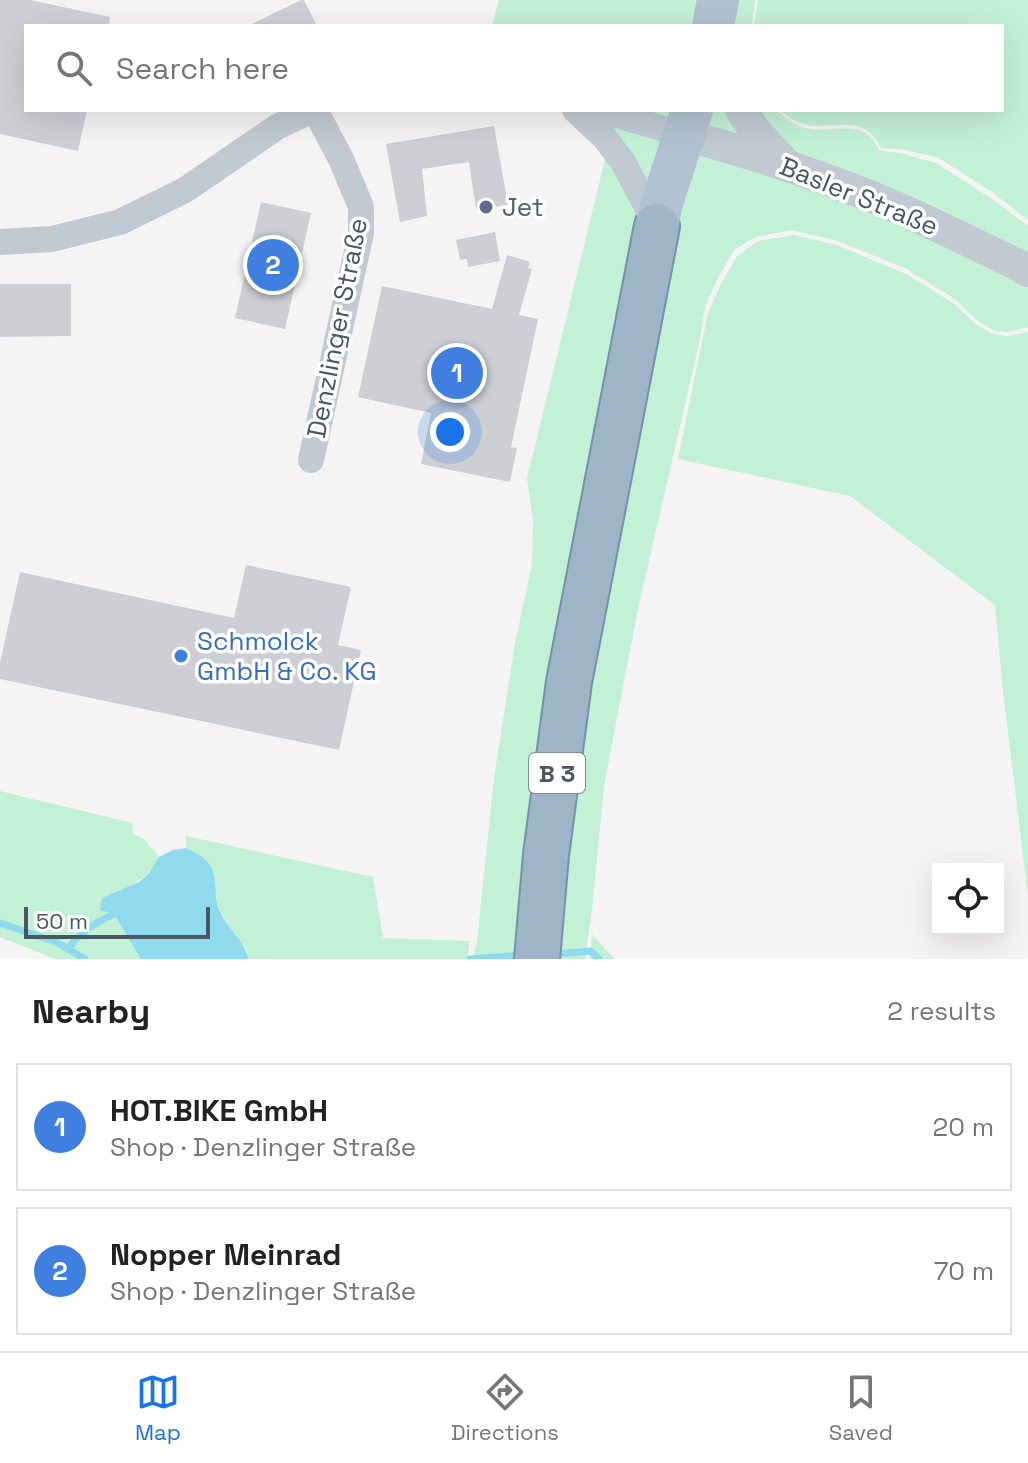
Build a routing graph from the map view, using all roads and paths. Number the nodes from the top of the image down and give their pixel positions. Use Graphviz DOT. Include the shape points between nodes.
graph roads {
  1 [pos="718,0"];
  2 [pos="713,24"];
  3 [pos="309,112"];
  4 [pos="314,112"];
  5 [pos="577,112"];
  6 [pos="614,112"];
  7 [pos="742,112"];
  8 [pos="688,123"];
  9 [pos="790,168"];
  10 [pos="657,226"];
  11 [pos="0,242"];
  12 [pos="1028,271"];
  13 [pos="311,460"];
  14 [pos="537,959"];
  1 -- 2 [label="main road"];
  3 -- 11 [label="street, Denzlinger Straße" via="277,127 185,190 120,222 52,239"];
  4 -- 13 [label="street, Denzlinger Straße" via="361,207 361,233"];
  5 -- 10 [label="street" via="623,162"];
  6 -- 8 [label="street"];
  7 -- 9 [label="street"];
  8 -- 9 [label="street, Basler Straße" via="731,147"];
  8 -- 10 [label="main road, B 3"];
  9 -- 12 [label="street, Basler Straße" via="926,221"];
  10 -- 14 [label="highway, B 3" via="569,682"];
}
